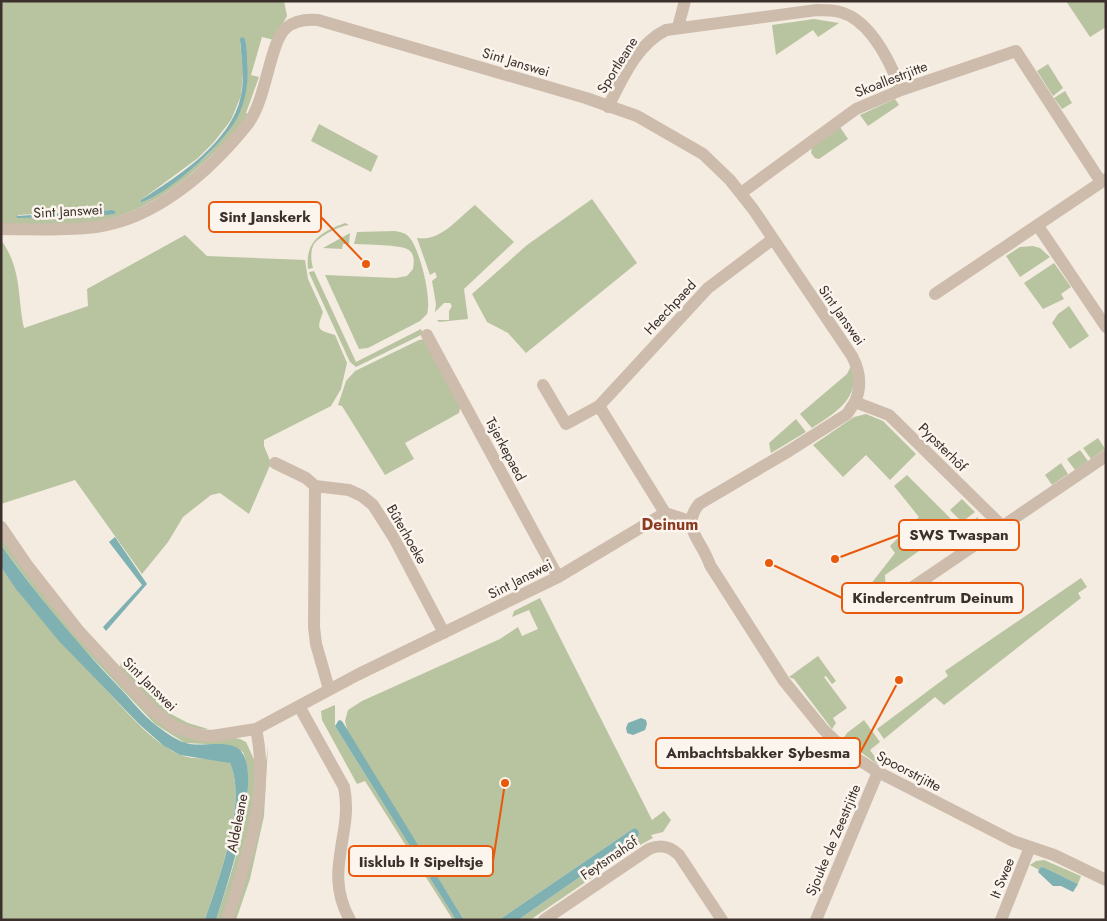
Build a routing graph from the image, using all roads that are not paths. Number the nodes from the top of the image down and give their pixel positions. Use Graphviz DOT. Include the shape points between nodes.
graph roads {
  1 [pos="685,1"];
  2 [pos="844,7"];
  3 [pos="678,27"];
  4 [pos="901,90"];
  5 [pos="608,107"];
  6 [pos="1104,180"];
  7 [pos="741,193"];
  8 [pos="1038,226"];
  9 [pos="1,229"];
  10 [pos="773,239"];
  11 [pos="935,294"];
  12 [pos="1106,327"];
  13 [pos="427,335"];
  14 [pos="543,385"];
  15 [pos="855,402"];
  16 [pos="599,406"];
  17 [pos="1106,456"];
  18 [pos="275,463"];
  19 [pos="315,486"];
  20 [pos="665,513"];
  21 [pos="690,520"];
  22 [pos="1002,526"];
  23 [pos="1,527"];
  24 [pos="558,577"];
  25 [pos="901,595"];
  26 [pos="444,633"];
  27 [pos="329,689"];
  28 [pos="299,706"];
  29 [pos="256,729"];
  30 [pos="878,772"];
  31 [pos="1030,847"];
  32 [pos="1106,880"];
  33 [pos="227,920"];
  34 [pos="350,920"];
  35 [pos="544,920"];
  36 [pos="722,920"];
  37 [pos="816,920"];
  38 [pos="1001,920"];
  1 -- 3 [label="street"];
  2 -- 3 [label="street, Sportleane"];
  2 -- 4 [label="street, Sportleane" via="888,59"];
  3 -- 5 [label="street, Sportleane" via="658,33 643,48"];
  4 -- 6 [label="street, Skoallestrjitte" via="1016,51"];
  4 -- 7 [label="street, Skoallestrjitte" via="853,111"];
  5 -- 7 [label="street, Sint Janswei" via="637,116 703,154"];
  5 -- 9 [label="street, Sint Janswei" via="318,20 301,20 281,34 252,119 202,170 173,194 129,219 104,225"];
  6 -- 8 [label="street"];
  7 -- 10 [label="street, Sint Janswei"];
  8 -- 11 [label="street"];
  8 -- 12 [label="street"];
  10 -- 15 [label="street, Sint Janswei" via="855,362 860,382"];
  10 -- 16 [label="street, Heechpaed" via="708,288"];
  13 -- 24 [label="street, Tsjerkepaed"];
  14 -- 16 [label="street, Heechpaed" via="566,424"];
  15 -- 21 [label="street" via="846,414 705,499"];
  15 -- 22 [label="street, Pypsterhôf" via="889,415"];
  16 -- 20 [label="street"];
  17 -- 22 [label="street"];
  18 -- 19 [label="street, Bûterhoeke"];
  19 -- 26 [label="street, Bûterhoeke" via="349,490 373,506 394,538"];
  19 -- 27 [label="street" via="314,627"];
  20 -- 21 [label="street"];
  20 -- 24 [label="street, Sint Janswei"];
  21 -- 30 [label="street, Spoorstrjitte" via="710,564 784,681 835,741"];
  22 -- 25 [label="street"];
  23 -- 29 [label="street, Sint Janswei" via="26,565 78,630 164,720 186,732 206,736"];
  24 -- 26 [label="street, Sint Janswei"];
  26 -- 27 [label="street, Sint Janswei"];
  27 -- 28 [label="street, Sint Janswei"];
  28 -- 29 [label="street, Sint Janswei"];
  28 -- 34 [label="street" via="344,787 346,814 337,877 339,895"];
  29 -- 33 [label="street, Aldeleane" via="261,751 256,810 251,841"];
  30 -- 31 [label="street, Spoorstrjitte"];
  30 -- 37 [label="street, Sjouke de Zeestrjitte"];
  31 -- 32 [label="street, Spoorstrjitte"];
  31 -- 38 [label="street, It Swee"];
  35 -- 36 [label="street, Feytsmahôf" via="649,849 662,846 679,855"];
}
